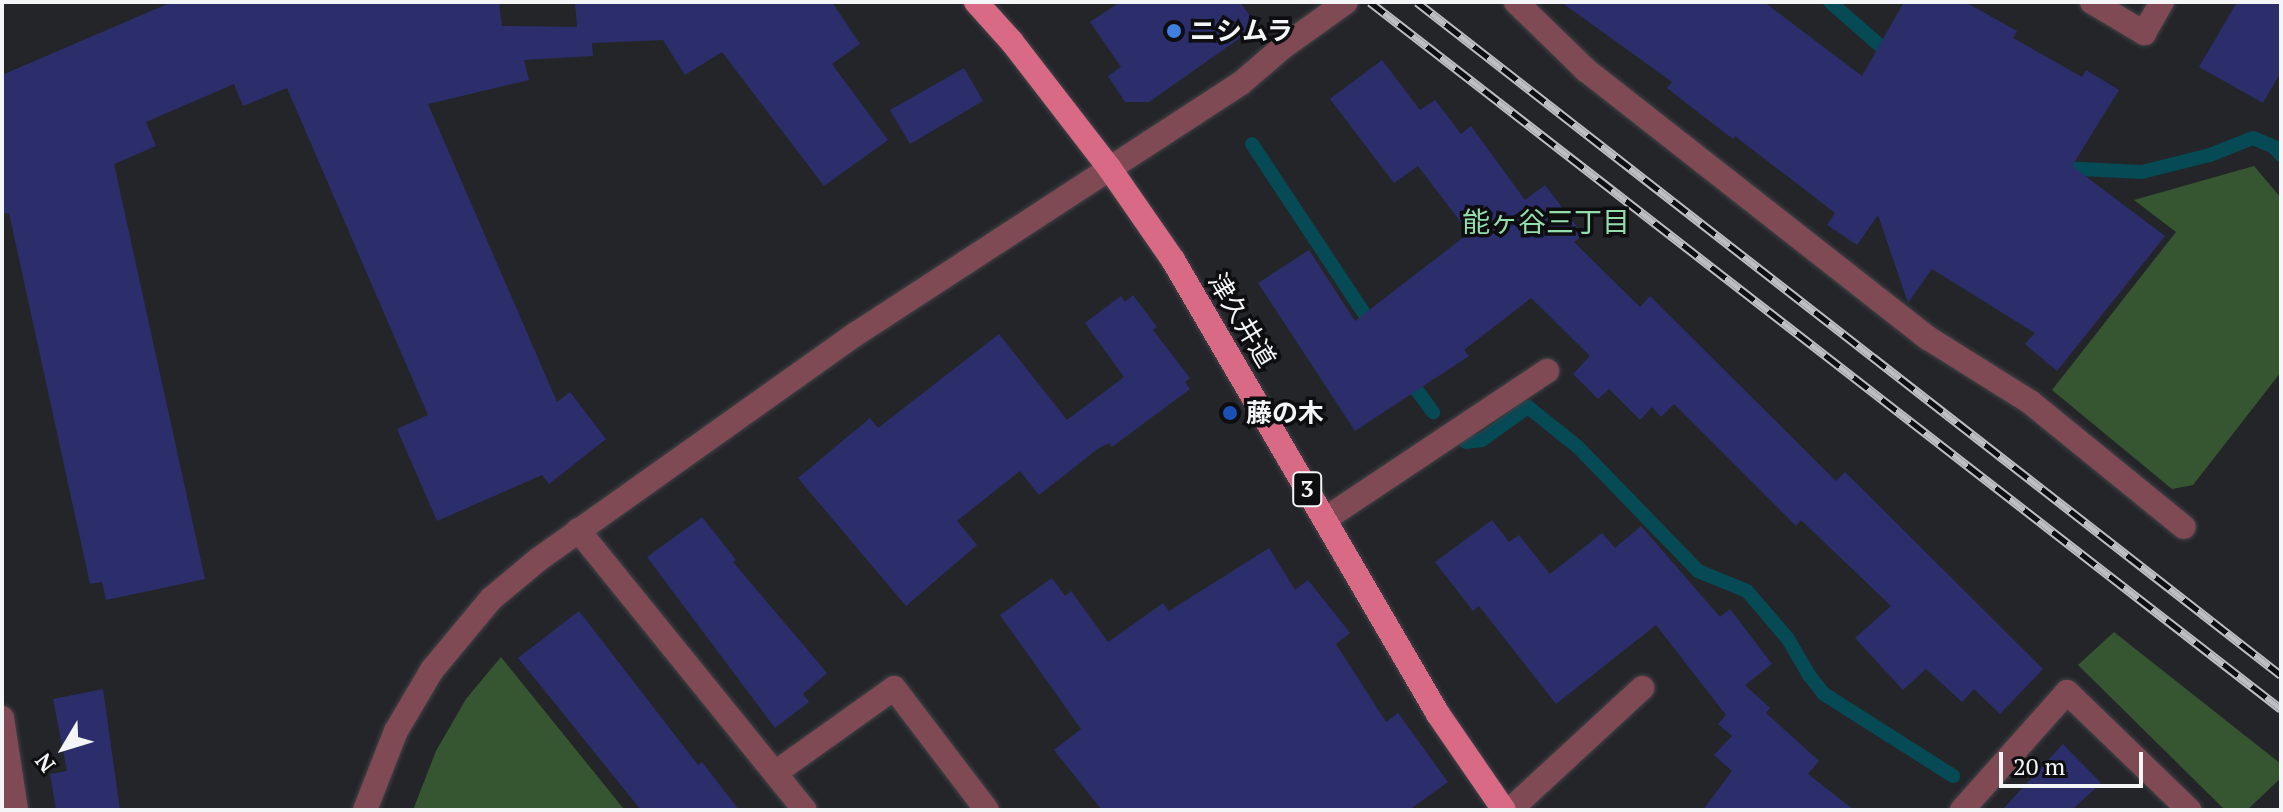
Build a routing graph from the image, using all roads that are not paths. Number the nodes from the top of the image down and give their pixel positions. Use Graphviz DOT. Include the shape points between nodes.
graph roads {
  1 [pos="976,2"];
  2 [pos="1346,2"];
  3 [pos="1516,2"];
  4 [pos="2092,2"];
  5 [pos="2162,2"];
  6 [pos="1110,169"];
  7 [pos="1547,371"];
  8 [pos="1325,519"];
  9 [pos="2184,527"];
  10 [pos="578,530"];
  11 [pos="1642,688"];
  12 [pos="2,718"];
  13 [pos="775,773"];
  14 [pos="16,810"];
  15 [pos="365,810"];
  16 [pos="805,810"];
  17 [pos="987,810"];
  18 [pos="1507,810"];
  19 [pos="1962,810"];
  20 [pos="2189,810"];
  1 -- 6 [label="main road, 津久井道 / 3"];
  2 -- 6 [label="street" via="1240,84"];
  3 -- 9 [label="street" via="1586,70 1928,338 2030,402"];
  4 -- 5 [label="street" via="2144,33"];
  6 -- 8 [label="main road, 津久井道 / 3" via="1173,260"];
  6 -- 10 [label="street" via="856,334"];
  7 -- 8 [label="street"];
  8 -- 18 [label="main road, 津久井道 / 3" via="1438,714"];
  10 -- 13 [label="street"];
  10 -- 15 [label="street" via="491,599 432,670 396,731"];
  11 -- 18 [label="street"];
  12 -- 14 [label="street"];
  13 -- 16 [label="street"];
  13 -- 17 [label="street" via="894,688"];
  19 -- 20 [label="street" via="2067,692"];
}
